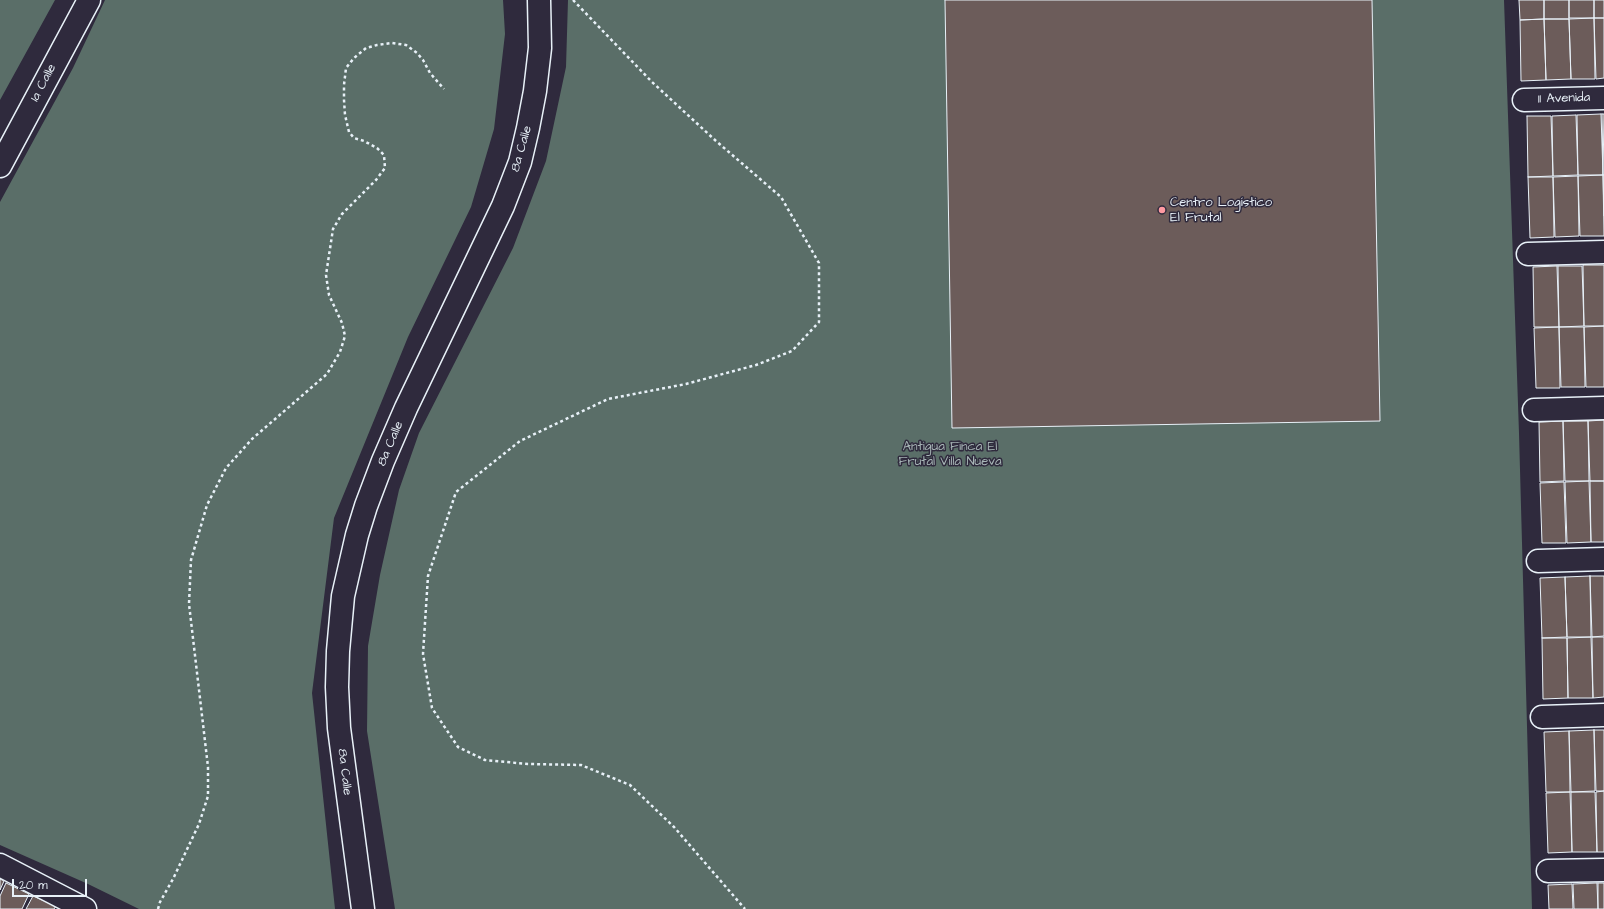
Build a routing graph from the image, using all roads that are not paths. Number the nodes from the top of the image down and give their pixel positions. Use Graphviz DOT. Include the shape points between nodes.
graph roads {
  1 [pos="88,0"];
  2 [pos="539,0"];
  3 [pos="1604,98"];
  4 [pos="1524,100"];
  5 [pos="0,166"];
  6 [pos="1604,252"];
  7 [pos="1528,254"];
  8 [pos="1604,408"];
  9 [pos="1534,410"];
  10 [pos="1604,559"];
  11 [pos="1538,561"];
  12 [pos="1604,715"];
  13 [pos="1542,717"];
  14 [pos="0,865"];
  15 [pos="1604,870"];
  16 [pos="1548,871"];
  17 [pos="85,909"];
  18 [pos="363,909"];
  1 -- 5 [label="main road, 1a Calle"];
  2 -- 18 [label="main road, 8a Calle" via="540,48 535,91 520,162 503,206 383,461 357,535 343,596 337,687 339,728"];
  3 -- 4 [label="main road, 11 Avenida"];
  6 -- 7 [label="main road"];
  8 -- 9 [label="main road"];
  10 -- 11 [label="main road"];
  12 -- 13 [label="main road"];
  14 -- 17 [label="main road"];
  15 -- 16 [label="main road"];
}
